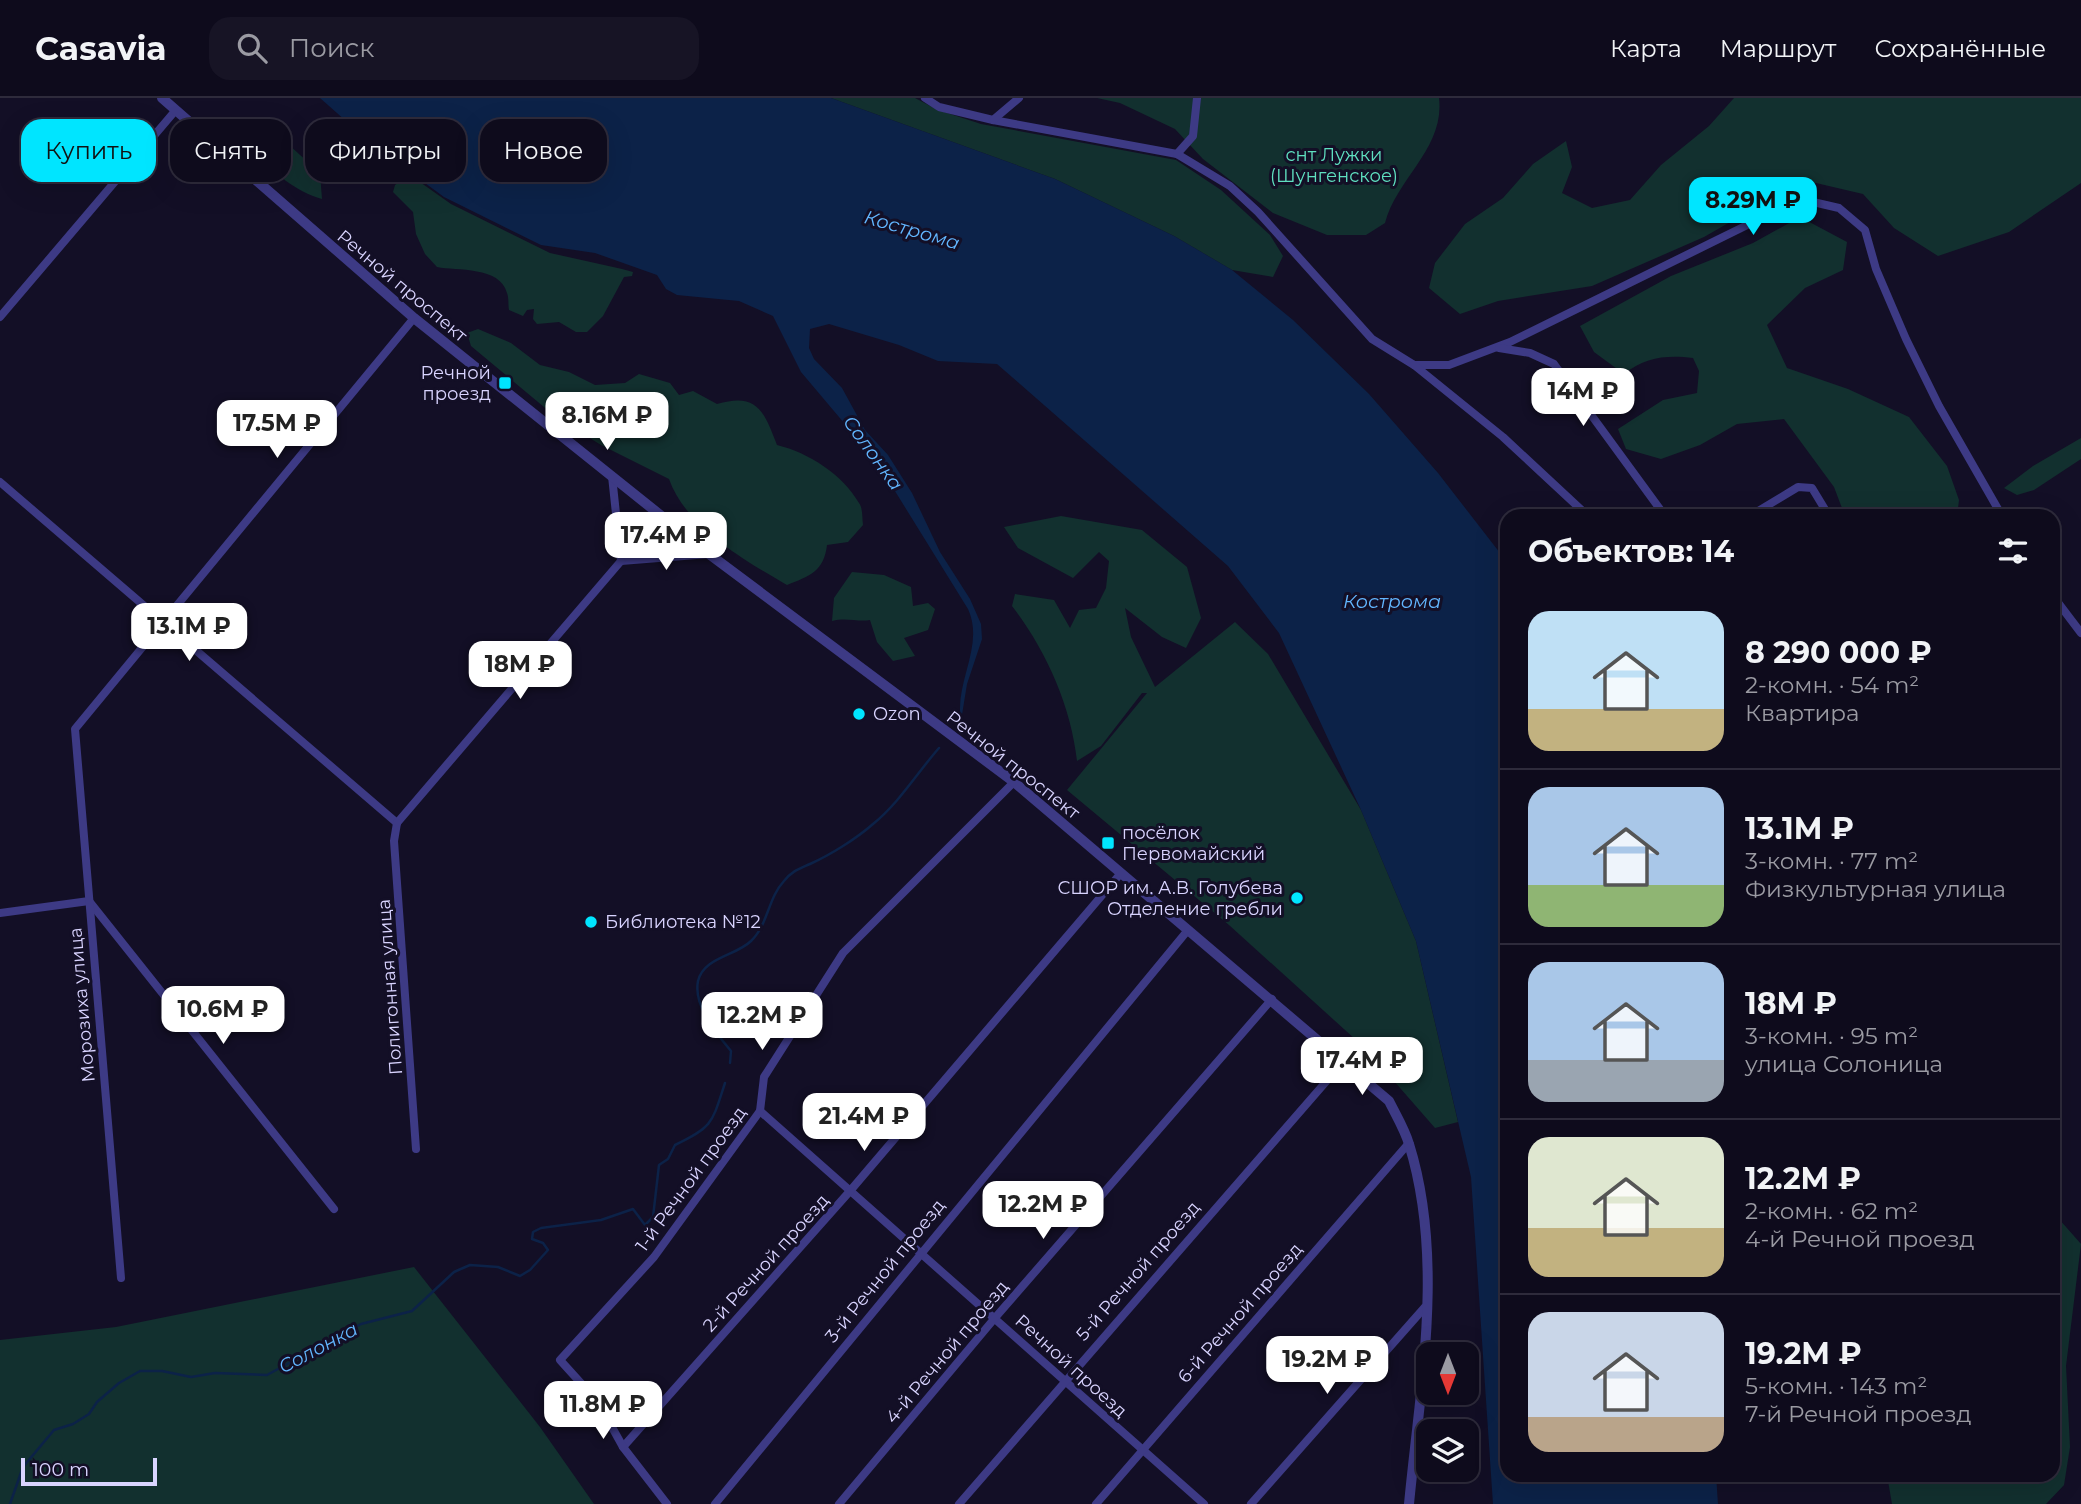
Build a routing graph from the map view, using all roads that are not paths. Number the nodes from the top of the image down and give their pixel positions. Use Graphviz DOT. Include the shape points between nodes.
graph roads {
  1 [pos="162,98"];
  2 [pos="925,98"];
  3 [pos="1018,98"];
  4 [pos="1197,98"];
  5 [pos="175,111"];
  6 [pos="993,120"];
  7 [pos="1177,154"];
  8 [pos="0,317"];
  9 [pos="414,318"];
  10 [pos="1496,347"];
  11 [pos="1414,365"];
  12 [pos="612,476"];
  13 [pos="0,482"];
  14 [pos="1580,509"];
  15 [pos="1660,509"];
  16 [pos="1762,509"];
  17 [pos="1825,509"];
  18 [pos="1998,509"];
  19 [pos="709,554"];
  20 [pos="621,561"];
  21 [pos="2060,606"];
  22 [pos="162,621"];
  23 [pos="2081,634"];
  24 [pos="1014,782"];
  25 [pos="397,823"];
  26 [pos="1121,873"];
  27 [pos="89,901"];
  28 [pos="0,912"];
  29 [pos="1188,930"];
  30 [pos="1272,999"];
  31 [pos="1344,1061"];
  32 [pos="760,1111"];
  33 [pos="1409,1143"];
  34 [pos="416,1149"];
  35 [pos="850,1192"];
  36 [pos="334,1209"];
  37 [pos="920,1254"];
  38 [pos="121,1278"];
  39 [pos="1425,1307"];
  40 [pos="994,1319"];
  41 [pos="1063,1380"];
  42 [pos="623,1447"];
  43 [pos="1142,1449"];
  44 [pos="667,1504"];
  45 [pos="715,1504"];
  46 [pos="839,1504"];
  47 [pos="959,1504"];
  48 [pos="1096,1504"];
  49 [pos="1204,1504"];
  50 [pos="1251,1504"];
  51 [pos="1409,1504"];
  1 -- 5 [label="street, Речной проспект"];
  2 -- 6 [label="street" via="939,107"];
  3 -- 6 [label="street"];
  4 -- 7 [label="street" via="1193,136"];
  5 -- 8 [label="street"];
  5 -- 9 [label="street, Речной проспект"];
  6 -- 7 [label="street"];
  7 -- 11 [label="street" via="1230,186 1373,339"];
  9 -- 12 [label="street, Речной проспект"];
  9 -- 22 [label="street"];
  10 -- 11 [label="street" via="1450,365"];
  10 -- 15 [label="street" via="1530,353 1554,364"];
  10 -- 18 [label="street" via="1800,200 1839,208 1865,230 1876,270 1906,339"];
  11 -- 14 [label="street" via="1503,437"];
  12 -- 19 [label="street, Речной проспект"];
  12 -- 20 [label="street"];
  13 -- 22 [label="street"];
  16 -- 17 [label="street" via="1798,487 1812,488"];
  19 -- 20 [label="street"];
  19 -- 24 [label="street, Речной проспект"];
  20 -- 25 [label="street"];
  21 -- 23 [label="street"];
  22 -- 25 [label="street"];
  22 -- 27 [label="street, Морозиха улица" via="75,729"];
  24 -- 26 [label="street, Речной проспект"];
  24 -- 32 [label="street, 1-й Речной проезд" via="843,953 764,1077"];
  25 -- 34 [label="street, Полигонная улица" via="394,841"];
  26 -- 29 [label="street, Речной проспект"];
  26 -- 35 [label="street, 2-й Речной проезд"];
  27 -- 28 [label="street"];
  27 -- 36 [label="street"];
  27 -- 38 [label="street, Морозиха улица"];
  29 -- 30 [label="street, Речной проспект"];
  29 -- 37 [label="street, 3-й Речной проезд"];
  30 -- 31 [label="street, Речной проспект"];
  30 -- 40 [label="street, 4-й Речной проезд"];
  31 -- 33 [label="street, Речной проспект" via="1389,1101"];
  31 -- 41 [label="street, 5-й Речной проезд"];
  32 -- 35 [label="street, Речной проезд"];
  32 -- 42 [label="street, 1-й Речной проезд" via="654,1257 560,1360 598,1402"];
  33 -- 39 [label="street, Речной проспект" via="1422,1201"];
  33 -- 43 [label="street, 6-й Речной проезд"];
  35 -- 37 [label="street, Речной проезд"];
  35 -- 42 [label="street, 2-й Речной проезд"];
  37 -- 40 [label="street, Речной проезд"];
  37 -- 45 [label="street, 3-й Речной проезд"];
  39 -- 50 [label="street"];
  39 -- 51 [label="street, Речной проспект"];
  40 -- 41 [label="street, Речной проезд"];
  40 -- 46 [label="street, 4-й Речной проезд"];
  41 -- 43 [label="street, Речной проезд"];
  41 -- 47 [label="street, 5-й Речной проезд"];
  42 -- 44 [label="street"];
  43 -- 48 [label="street, 6-й Речной проезд"];
  43 -- 49 [label="street, Речной проезд"];
}
